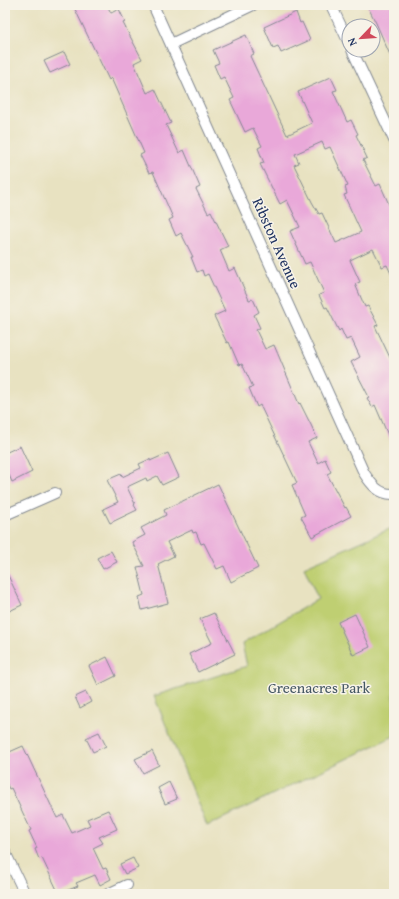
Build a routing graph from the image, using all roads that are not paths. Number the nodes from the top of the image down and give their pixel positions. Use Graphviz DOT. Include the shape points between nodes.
graph roads {
  1 [pos="153,5"];
  2 [pos="252,5"];
  3 [pos="331,5"];
  4 [pos="341,27"];
  5 [pos="171,44"];
  6 [pos="356,58"];
  7 [pos="394,140"];
  8 [pos="55,493"];
  9 [pos="394,494"];
  10 [pos="5,515"];
  11 [pos="5,852"];
  12 [pos="127,885"];
  13 [pos="24,894"];
  14 [pos="108,894"];
  1 -- 5 [label="street, Ribston Avenue"];
  2 -- 5 [label="street"];
  3 -- 4 [label="street"];
  5 -- 9 [label="street, Ribston Avenue" via="364,473 378,491 388,495"];
  6 -- 7 [label="street"];
  8 -- 10 [label="street"];
  11 -- 13 [label="street"];
  12 -- 14 [label="street"];
}
